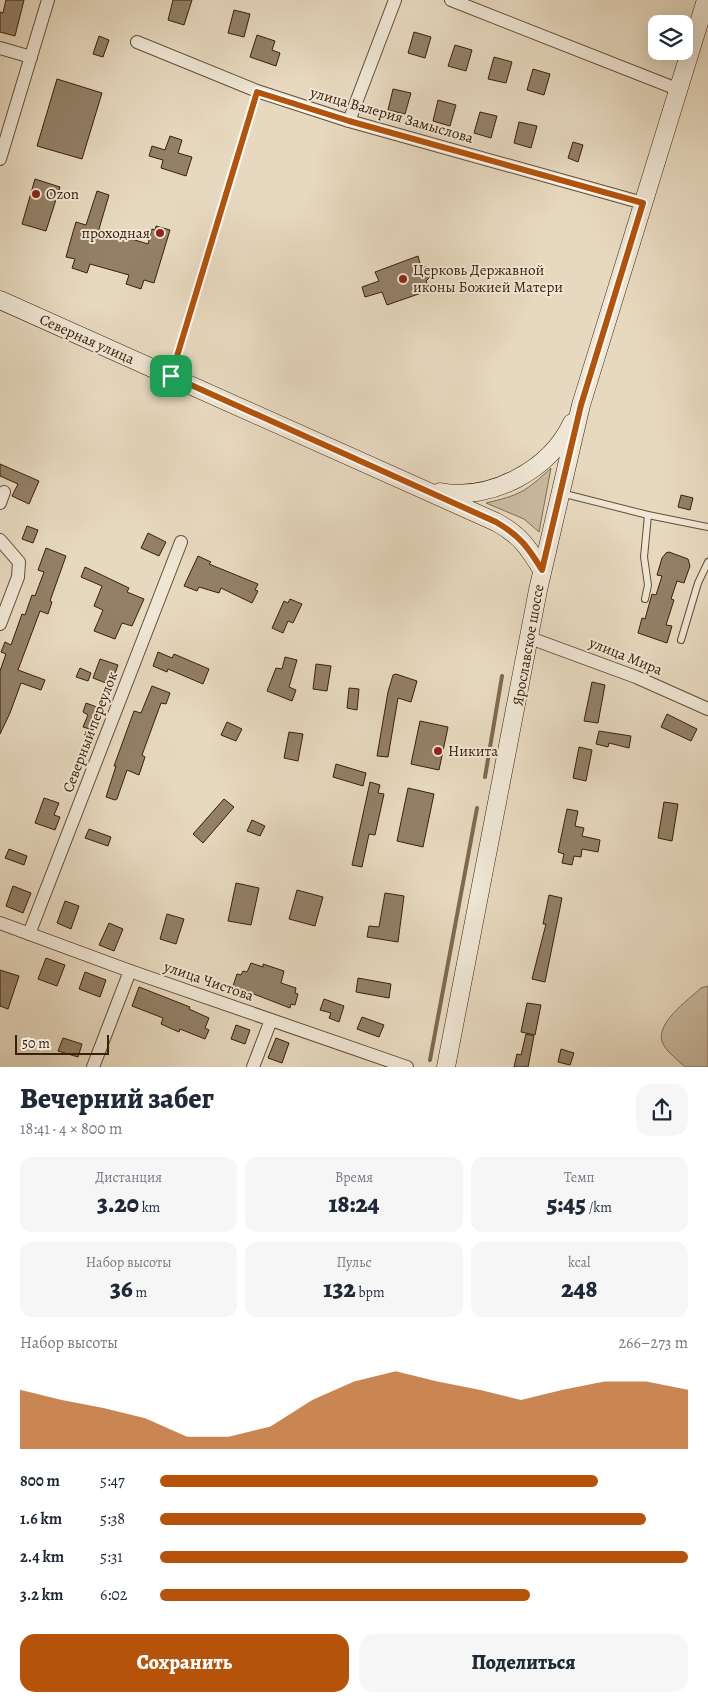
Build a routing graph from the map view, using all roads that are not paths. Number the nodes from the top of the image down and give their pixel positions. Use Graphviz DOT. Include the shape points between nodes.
graph roads {
  1 [pos="48,0"];
  2 [pos="395,0"];
  3 [pos="451,0"];
  4 [pos="706,0"];
  5 [pos="137,42"];
  6 [pos="0,48"];
  7 [pos="30,57"];
  8 [pos="677,89"];
  9 [pos="257,92"];
  10 [pos="349,121"];
  11 [pos="0,159"];
  12 [pos="643,203"];
  13 [pos="0,300"];
  14 [pos="171,376"];
  15 [pos="581,405"];
  16 [pos="422,489"];
  17 [pos="560,492"];
  18 [pos="648,515"];
  19 [pos="708,527"];
  20 [pos="0,540"];
  21 [pos="181,542"];
  22 [pos="708,562"];
  23 [pos="542,570"];
  24 [pos="645,599"];
  25 [pos="0,624"];
  26 [pos="530,638"];
  27 [pos="681,640"];
  28 [pos="708,709"];
  29 [pos="0,923"];
  30 [pos="29,934"];
  31 [pos="130,971"];
  32 [pos="270,1020"];
  33 [pos="93,1067"];
  34 [pos="253,1067"];
  35 [pos="407,1067"];
  36 [pos="446,1067"];
  1 -- 7 [label="street"];
  2 -- 10 [label="street"];
  3 -- 8 [label="street"];
  4 -- 8 [label="main road, Ярославское шоссе"];
  5 -- 9 [label="street, улица Валерия Замыслова"];
  6 -- 7 [label="street"];
  7 -- 11 [label="street"];
  8 -- 12 [label="main road, Ярославское шоссе"];
  9 -- 10 [label="street, улица Валерия Замыслова"];
  9 -- 14 [label="lane"];
  10 -- 12 [label="street, улица Валерия Замыслова"];
  12 -- 15 [label="main road, Ярославское шоссе"];
  13 -- 14 [label="main road, Северная улица"];
  14 -- 16 [label="main road, Северная улица"];
  15 -- 16 [label="main road" via="568,432 551,453 527,473 502,486 474,493 450,494"];
  15 -- 17 [label="main road, Ярославское шоссе"];
  16 -- 23 [label="main road, Северная улица" via="496,522 518,536"];
  17 -- 18 [label="lane"];
  17 -- 23 [label="main road, Ярославское шоссе"];
  18 -- 19 [label="lane"];
  18 -- 24 [label="lane" via="644,556 648,585"];
  20 -- 25 [label="street" via="19,562 18,576"];
  21 -- 30 [label="street, Северный переулок"];
  22 -- 27 [label="lane" via="698,583"];
  23 -- 26 [label="main road, Ярославское шоссе"];
  26 -- 28 [label="street, улица Мира" via="636,677"];
  26 -- 36 [label="main road, Ярославское шоссе"];
  29 -- 30 [label="street, улица Чистова"];
  30 -- 31 [label="street, улица Чистова"];
  31 -- 32 [label="street, улица Чистова"];
  31 -- 33 [label="street"];
  32 -- 34 [label="street"];
  32 -- 35 [label="street, улица Чистова"];
}
